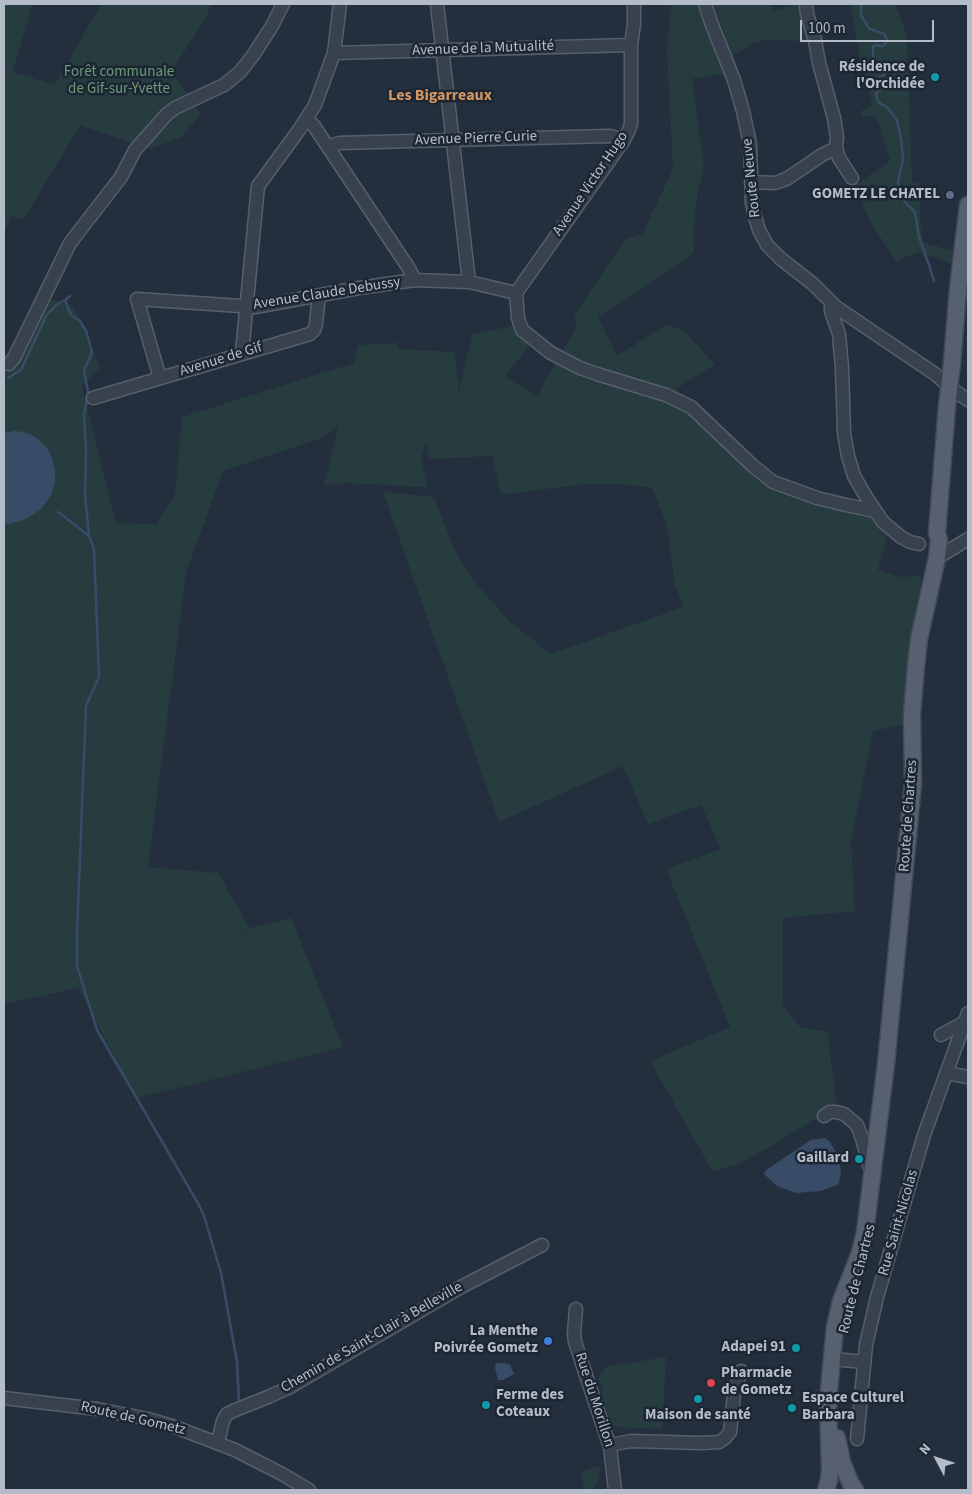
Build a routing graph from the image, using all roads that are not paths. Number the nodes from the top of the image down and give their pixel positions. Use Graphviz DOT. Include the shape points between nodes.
graph roads {
  1 [pos="283,4"];
  2 [pos="340,4"];
  3 [pos="437,4"];
  4 [pos="634,4"];
  5 [pos="705,4"];
  6 [pos="806,4"];
  7 [pos="631,45"];
  8 [pos="442,50"];
  9 [pos="334,53"];
  10 [pos="306,118"];
  11 [pos="452,140"];
  12 [pos="624,140"];
  13 [pos="328,147"];
  14 [pos="836,148"];
  15 [pos="852,178"];
  16 [pos="751,182"];
  17 [pos="968,205"];
  18 [pos="968,260"];
  19 [pos="414,280"];
  20 [pos="469,282"];
  21 [pos="516,293"];
  22 [pos="319,295"];
  23 [pos="831,303"];
  24 [pos="246,307"];
  25 [pos="242,353"];
  26 [pos="10,364"];
  27 [pos="160,378"];
  28 [pos="958,393"];
  29 [pos="93,398"];
  30 [pos="874,511"];
  31 [pos="968,539"];
  32 [pos="919,544"];
  33 [pos="937,558"];
  34 [pos="966,1018"];
  35 [pos="941,1035"];
  36 [pos="946,1073"];
  37 [pos="968,1077"];
  38 [pos="824,1116"];
  39 [pos="875,1174"];
  40 [pos="542,1245"];
  41 [pos="576,1309"];
  42 [pos="837,1359"];
  43 [pos="864,1362"];
  44 [pos="741,1371"];
  45 [pos="4,1398"];
  46 [pos="857,1439"];
  47 [pos="218,1442"];
  48 [pos="610,1448"];
  49 [pos="309,1490"];
  50 [pos="615,1490"];
  51 [pos="826,1490"];
  52 [pos="854,1490"];
  1 -- 26 [label="street" via="240,72 224,85 175,108 135,150 122,177 70,243"];
  2 -- 9 [label="street"];
  3 -- 8 [label="street"];
  4 -- 7 [label="street, Avenue Victor Hugo"];
  5 -- 16 [label="street, Route Neuve" via="743,111 750,144"];
  6 -- 14 [label="street" via="834,118"];
  7 -- 8 [label="street, Avenue de la Mutualité"];
  7 -- 12 [label="street, Avenue Victor Hugo" via="631,124"];
  8 -- 9 [label="street, Avenue de la Mutualité"];
  8 -- 11 [label="street"];
  9 -- 10 [label="street"];
  10 -- 13 [label="street"];
  10 -- 24 [label="street" via="258,186"];
  11 -- 12 [label="street, Avenue Pierre Curie" via="610,136"];
  11 -- 13 [label="street, Avenue Pierre Curie"];
  11 -- 20 [label="street"];
  12 -- 21 [label="street, Avenue Victor Hugo"];
  13 -- 19 [label="street"];
  14 -- 15 [label="street"];
  14 -- 16 [label="street" via="781,181"];
  16 -- 23 [label="street, Route Neuve" via="754,213 767,245"];
  17 -- 28 [label="main road, Route de Chartres" via="958,289"];
  18 -- 28 [label="main road, Route de Chartres"];
  19 -- 20 [label="street, Avenue Claude Debussy"];
  19 -- 22 [label="street, Avenue Claude Debussy"];
  20 -- 21 [label="street, Avenue Claude Debussy"];
  21 -- 30 [label="street" via="522,330 551,353 580,368 691,406 772,482 817,498"];
  22 -- 24 [label="street, Avenue Claude Debussy"];
  22 -- 25 [label="street, Avenue de Gif" via="316,324 310,334"];
  23 -- 28 [label="street, Route Neuve"];
  23 -- 30 [label="street" via="840,342 848,456 854,476"];
  24 -- 25 [label="street"];
  24 -- 27 [label="street, Avenue Claude Debussy" via="137,299"];
  25 -- 27 [label="street, Avenue de Gif"];
  27 -- 29 [label="street, Avenue de Gif"];
  28 -- 33 [label="main road, Route de Chartres" via="937,533"];
  30 -- 32 [label="street" via="892,530"];
  31 -- 33 [label="street"];
  33 -- 39 [label="main road, Route de Chartres" via="916,666 912,714 913,783"];
  34 -- 35 [label="street"];
  34 -- 36 [label="street, Rue Saint-Nicolas"];
  36 -- 37 [label="street"];
  36 -- 43 [label="street, Rue Saint-Nicolas" via="924,1136 877,1298"];
  38 -- 39 [label="street" via="830,1112 844,1114 857,1125 869,1170"];
  39 -- 42 [label="main road, Route de Chartres" via="871,1240 851,1300"];
  40 -- 47 [label="street, Chemin de Saint-Clair à Belleville" via="453,1292 290,1387 233,1410 223,1421"];
  41 -- 48 [label="street, Rue du Morillon" via="575,1342"];
  42 -- 43 [label="street"];
  42 -- 51 [label="main road, Route de Chartres" via="828,1401 830,1480"];
  42 -- 52 [label="main road, Route de Chartres" via="837,1439 842,1462"];
  43 -- 46 [label="street, Rue Saint-Nicolas"];
  44 -- 48 [label="street" via="734,1394 730,1432 719,1442 631,1440"];
  45 -- 47 [label="street, Route de Gometz" via="120,1413"];
  47 -- 49 [label="street, Route de Gometz"];
  48 -- 50 [label="street, Rue du Morillon"];
}
